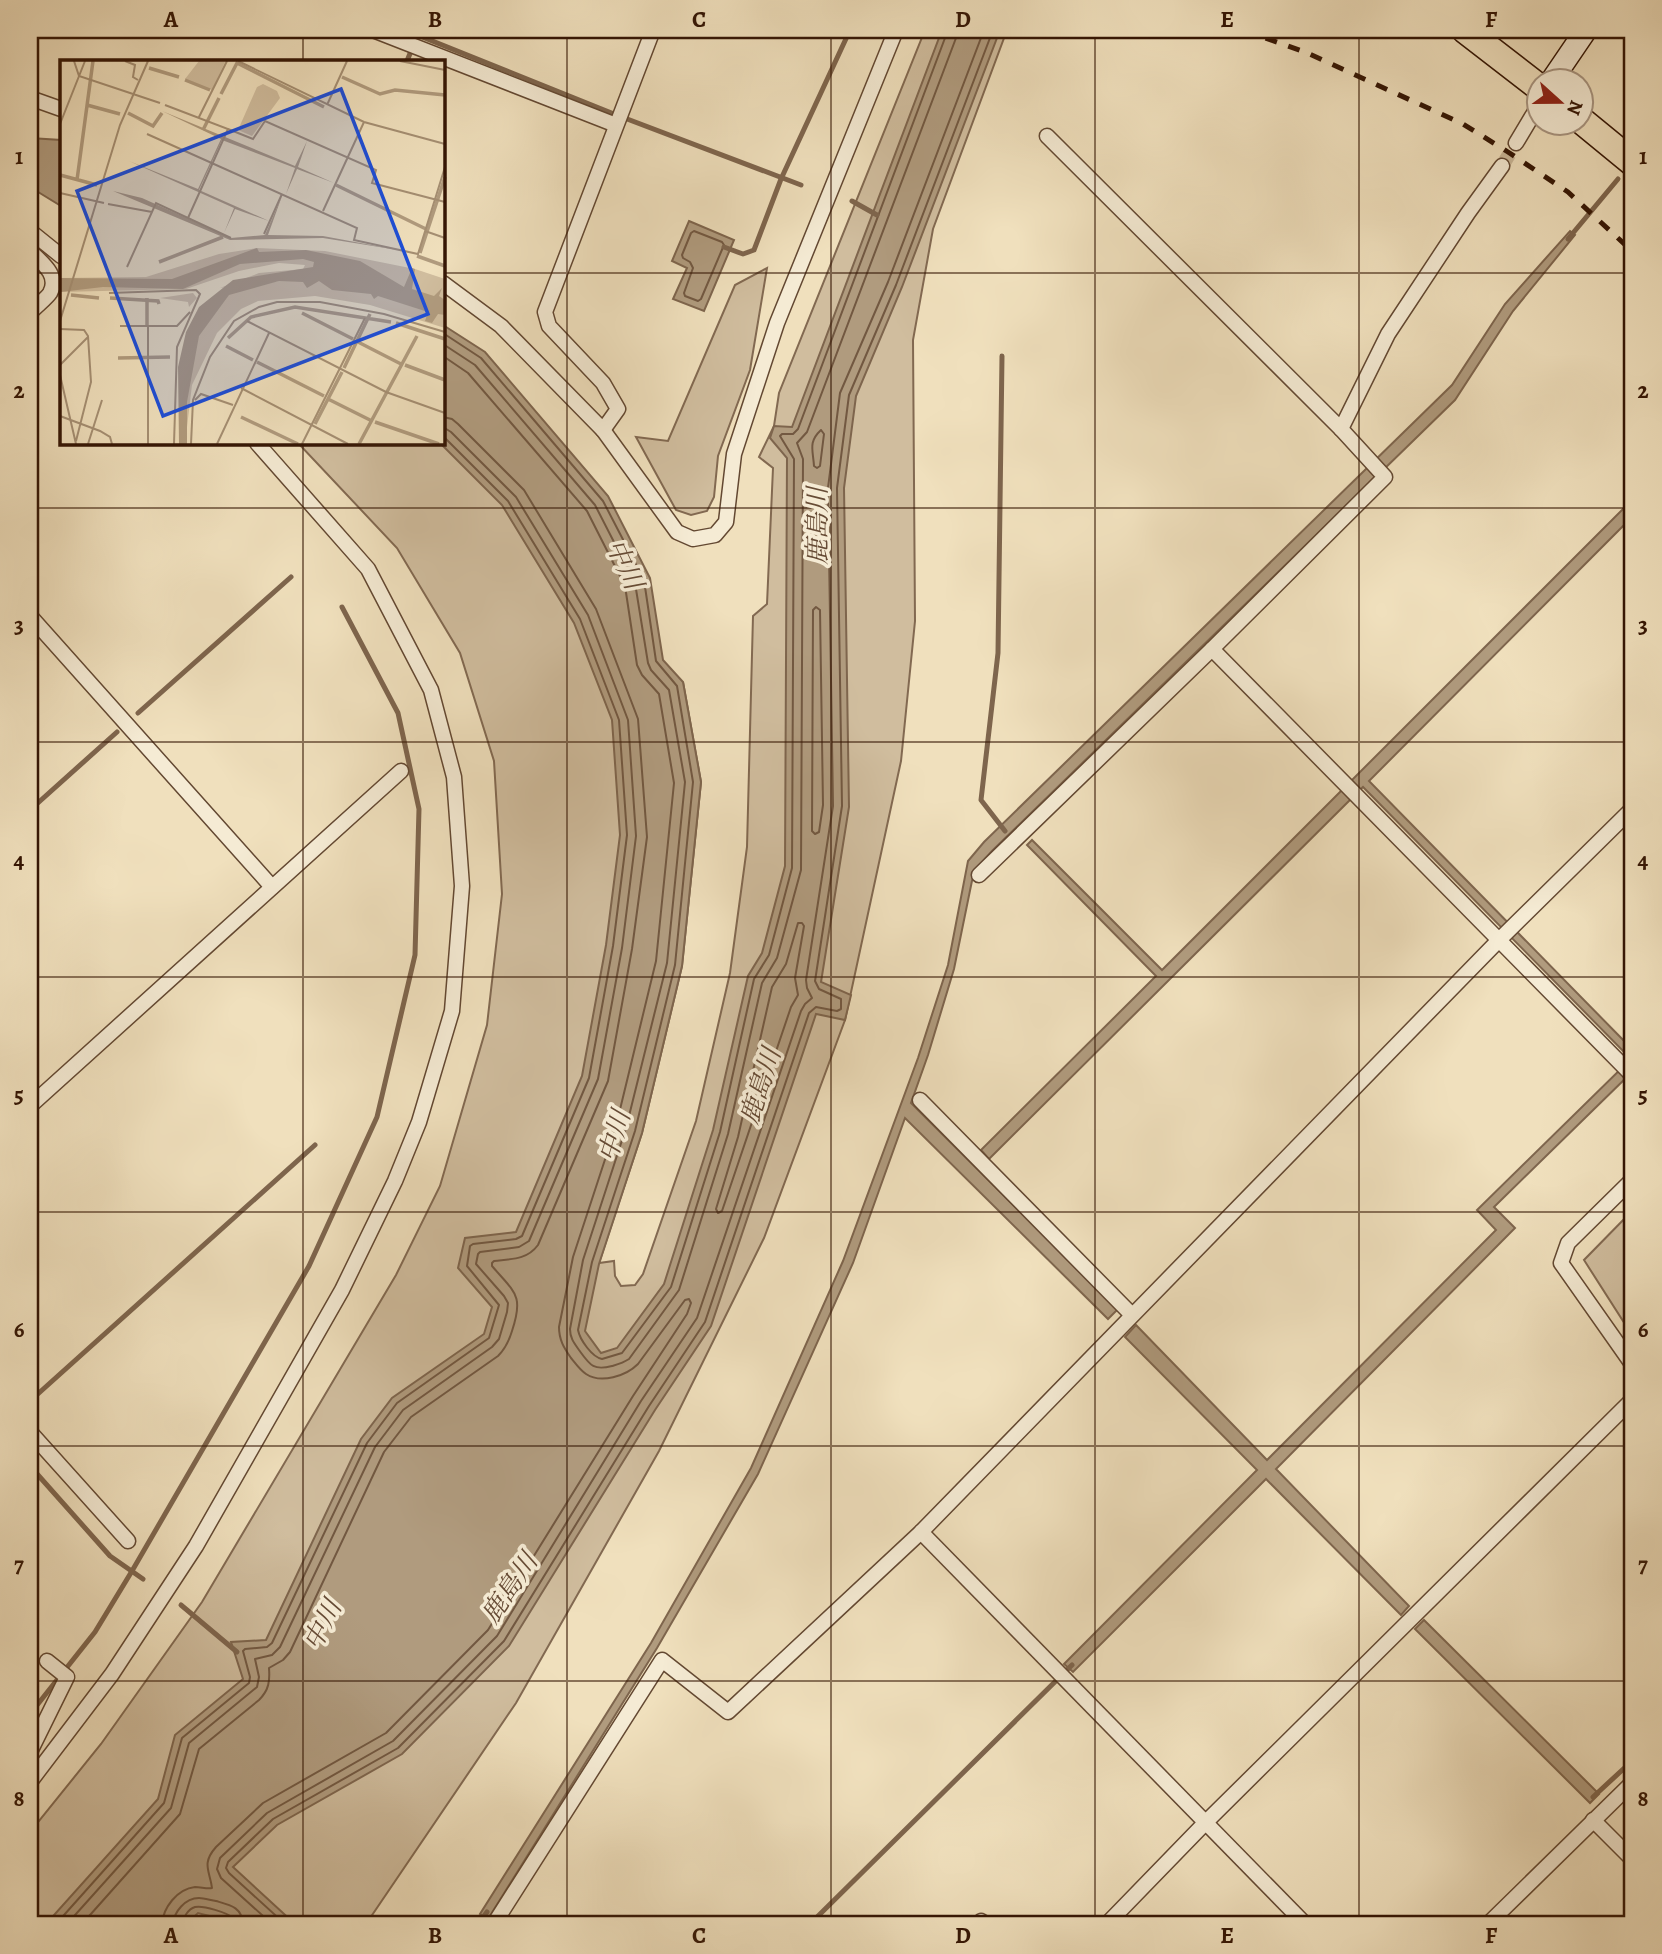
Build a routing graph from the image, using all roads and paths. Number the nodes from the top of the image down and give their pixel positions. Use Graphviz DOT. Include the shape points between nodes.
graph roads {
  1 [pos="373,30"];
  2 [pos="653,30"];
  3 [pos="896,30"];
  4 [pos="1465,30"];
  5 [pos="1586,30"];
  6 [pos="1562,66"];
  7 [pos="1526,78"];
  8 [pos="30,98"];
  9 [pos="60,109"];
  10 [pos="616,125"];
  11 [pos="1526,125"];
  12 [pos="1596,133"];
  13 [pos="1047,136"];
  14 [pos="1516,142"];
  15 [pos="1632,162"];
  16 [pos="1502,166"];
  17 [pos="30,231"];
  18 [pos="30,251"];
  19 [pos="60,255"];
  20 [pos="444,284"];
  21 [pos="30,313"];
  22 [pos="1341,429"];
  23 [pos="603,430"];
  24 [pos="258,444"];
  25 [pos="30,616"];
  26 [pos="1212,649"];
  27 [pos="401,771"];
  28 [pos="1632,809"];
  29 [pos="979,875"];
  30 [pos="272,887"];
  31 [pos="1499,940"];
  32 [pos="1632,1074"];
  33 [pos="920,1100"];
  34 [pos="30,1106"];
  35 [pos="1632,1180"];
  36 [pos="1132,1315"];
  37 [pos="1632,1364"];
  38 [pos="1632,1400"];
  39 [pos="30,1432"];
  40 [pos="921,1532"];
  41 [pos="128,1541"];
  42 [pos="47,1661"];
  43 [pos="30,1752"];
  44 [pos="30,1782"];
  45 [pos="1632,1783"];
  46 [pos="1593,1820"];
  47 [pos="1206,1822"];
  48 [pos="1632,1859"];
  49 [pos="495,1924"];
  50 [pos="979,1924"];
  51 [pos="986,1924"];
  52 [pos="1107,1924"];
  53 [pos="1305,1924"];
  54 [pos="1489,1924"];
  1 -- 10 [label="street"];
  2 -- 10 [label="street"];
  3 -- 23 [label="street" via="777,323 734,454 726,523 715,535 693,539 677,532"];
  4 -- 7 [label="highway"];
  5 -- 6 [label="street"];
  8 -- 9 [label="street"];
  10 -- 23 [label="street" via="545,312 549,326 603,383 618,409"];
  11 -- 14 [label="street"];
  12 -- 15 [label="highway"];
  13 -- 22 [label="street"];
  16 -- 22 [label="street" via="1388,334"];
  17 -- 19 [label="street"];
  18 -- 21 [label="street" via="51,271 53,284 49,296"];
  20 -- 23 [label="street" via="501,326"];
  22 -- 26 [label="street" via="1385,477"];
  24 -- 44 [label="street" via="368,569 431,690 454,777 462,886 452,1011 419,1122 342,1290 196,1546 112,1674"];
  25 -- 30 [label="street"];
  26 -- 29 [label="street"];
  26 -- 31 [label="street"];
  27 -- 30 [label="street"];
  28 -- 31 [label="street"];
  30 -- 34 [label="street"];
  31 -- 32 [label="street"];
  31 -- 36 [label="street"];
  33 -- 36 [label="street"];
  35 -- 37 [label="street" via="1568,1243 1561,1263"];
  36 -- 40 [label="street"];
  38 -- 47 [label="street"];
  39 -- 41 [label="street"];
  40 -- 47 [label="street"];
  40 -- 49 [label="street" via="728,1712 662,1660"];
  42 -- 43 [label="street" via="67,1677"];
  45 -- 46 [label="street"];
  46 -- 48 [label="street"];
  46 -- 54 [label="street"];
  47 -- 52 [label="street"];
  47 -- 53 [label="street"];
  50 -- 51 [label="street"];
}
